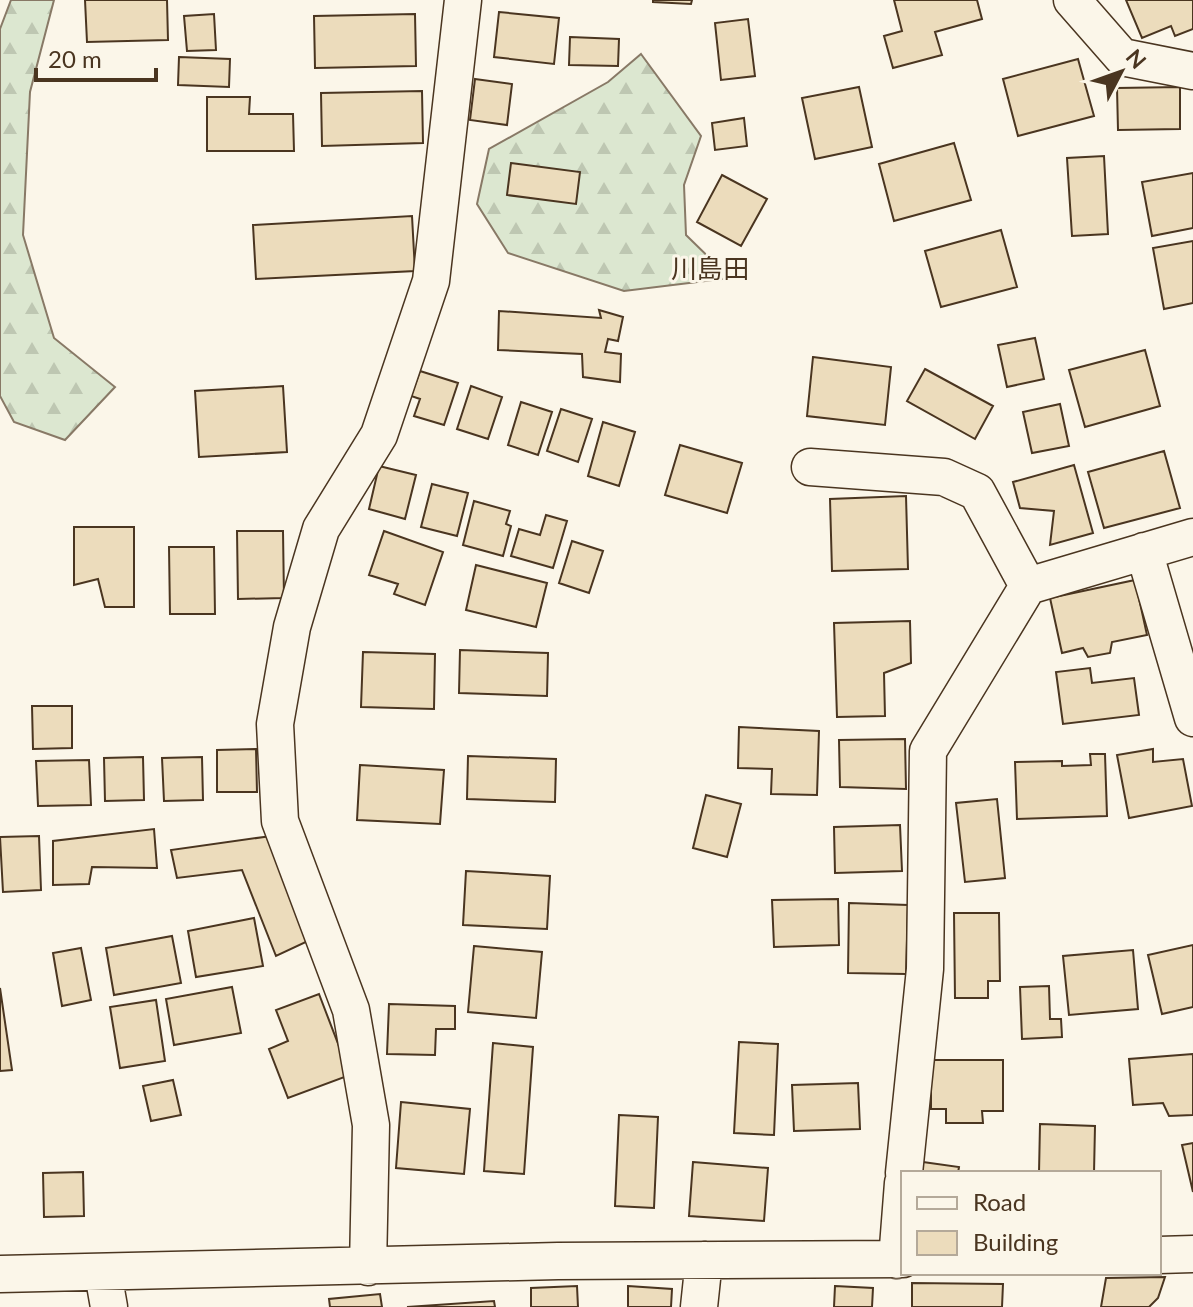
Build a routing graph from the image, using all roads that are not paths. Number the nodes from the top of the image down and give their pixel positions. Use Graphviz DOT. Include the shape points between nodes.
graph roads {
  1 [pos="463,0"];
  2 [pos="1072,0"];
  3 [pos="1193,71"];
  4 [pos="810,467"];
  5 [pos="1193,537"];
  6 [pos="1144,551"];
  7 [pos="1028,586"];
  8 [pos="1193,718"];
  9 [pos="904,1171"];
  10 [pos="901,1234"];
  11 [pos="1193,1254"];
  12 [pos="1161,1255"];
  13 [pos="704,1260"];
  14 [pos="900,1260"];
  15 [pos="368,1267"];
  16 [pos="0,1274"];
  17 [pos="106,1290"];
  18 [pos="699,1307"];
  1 -- 15 [label="street" via="431,281 379,435 321,529 292,627 275,724 280,821 351,1010 371,1125"];
  2 -- 3 [label="street" via="1122,57"];
  4 -- 7 [label="street" via="944,477 977,492"];
  5 -- 6 [label="street"];
  6 -- 7 [label="street"];
  6 -- 8 [label="street"];
  7 -- 9 [label="street" via="928,751 925,969"];
  10 -- 14 [label="street"];
  11 -- 12 [label="street"];
  13 -- 14 [label="street"];
  13 -- 15 [label="street"];
  13 -- 18 [label="street"];
  15 -- 17 [label="street"];
  16 -- 17 [label="street"];
}
